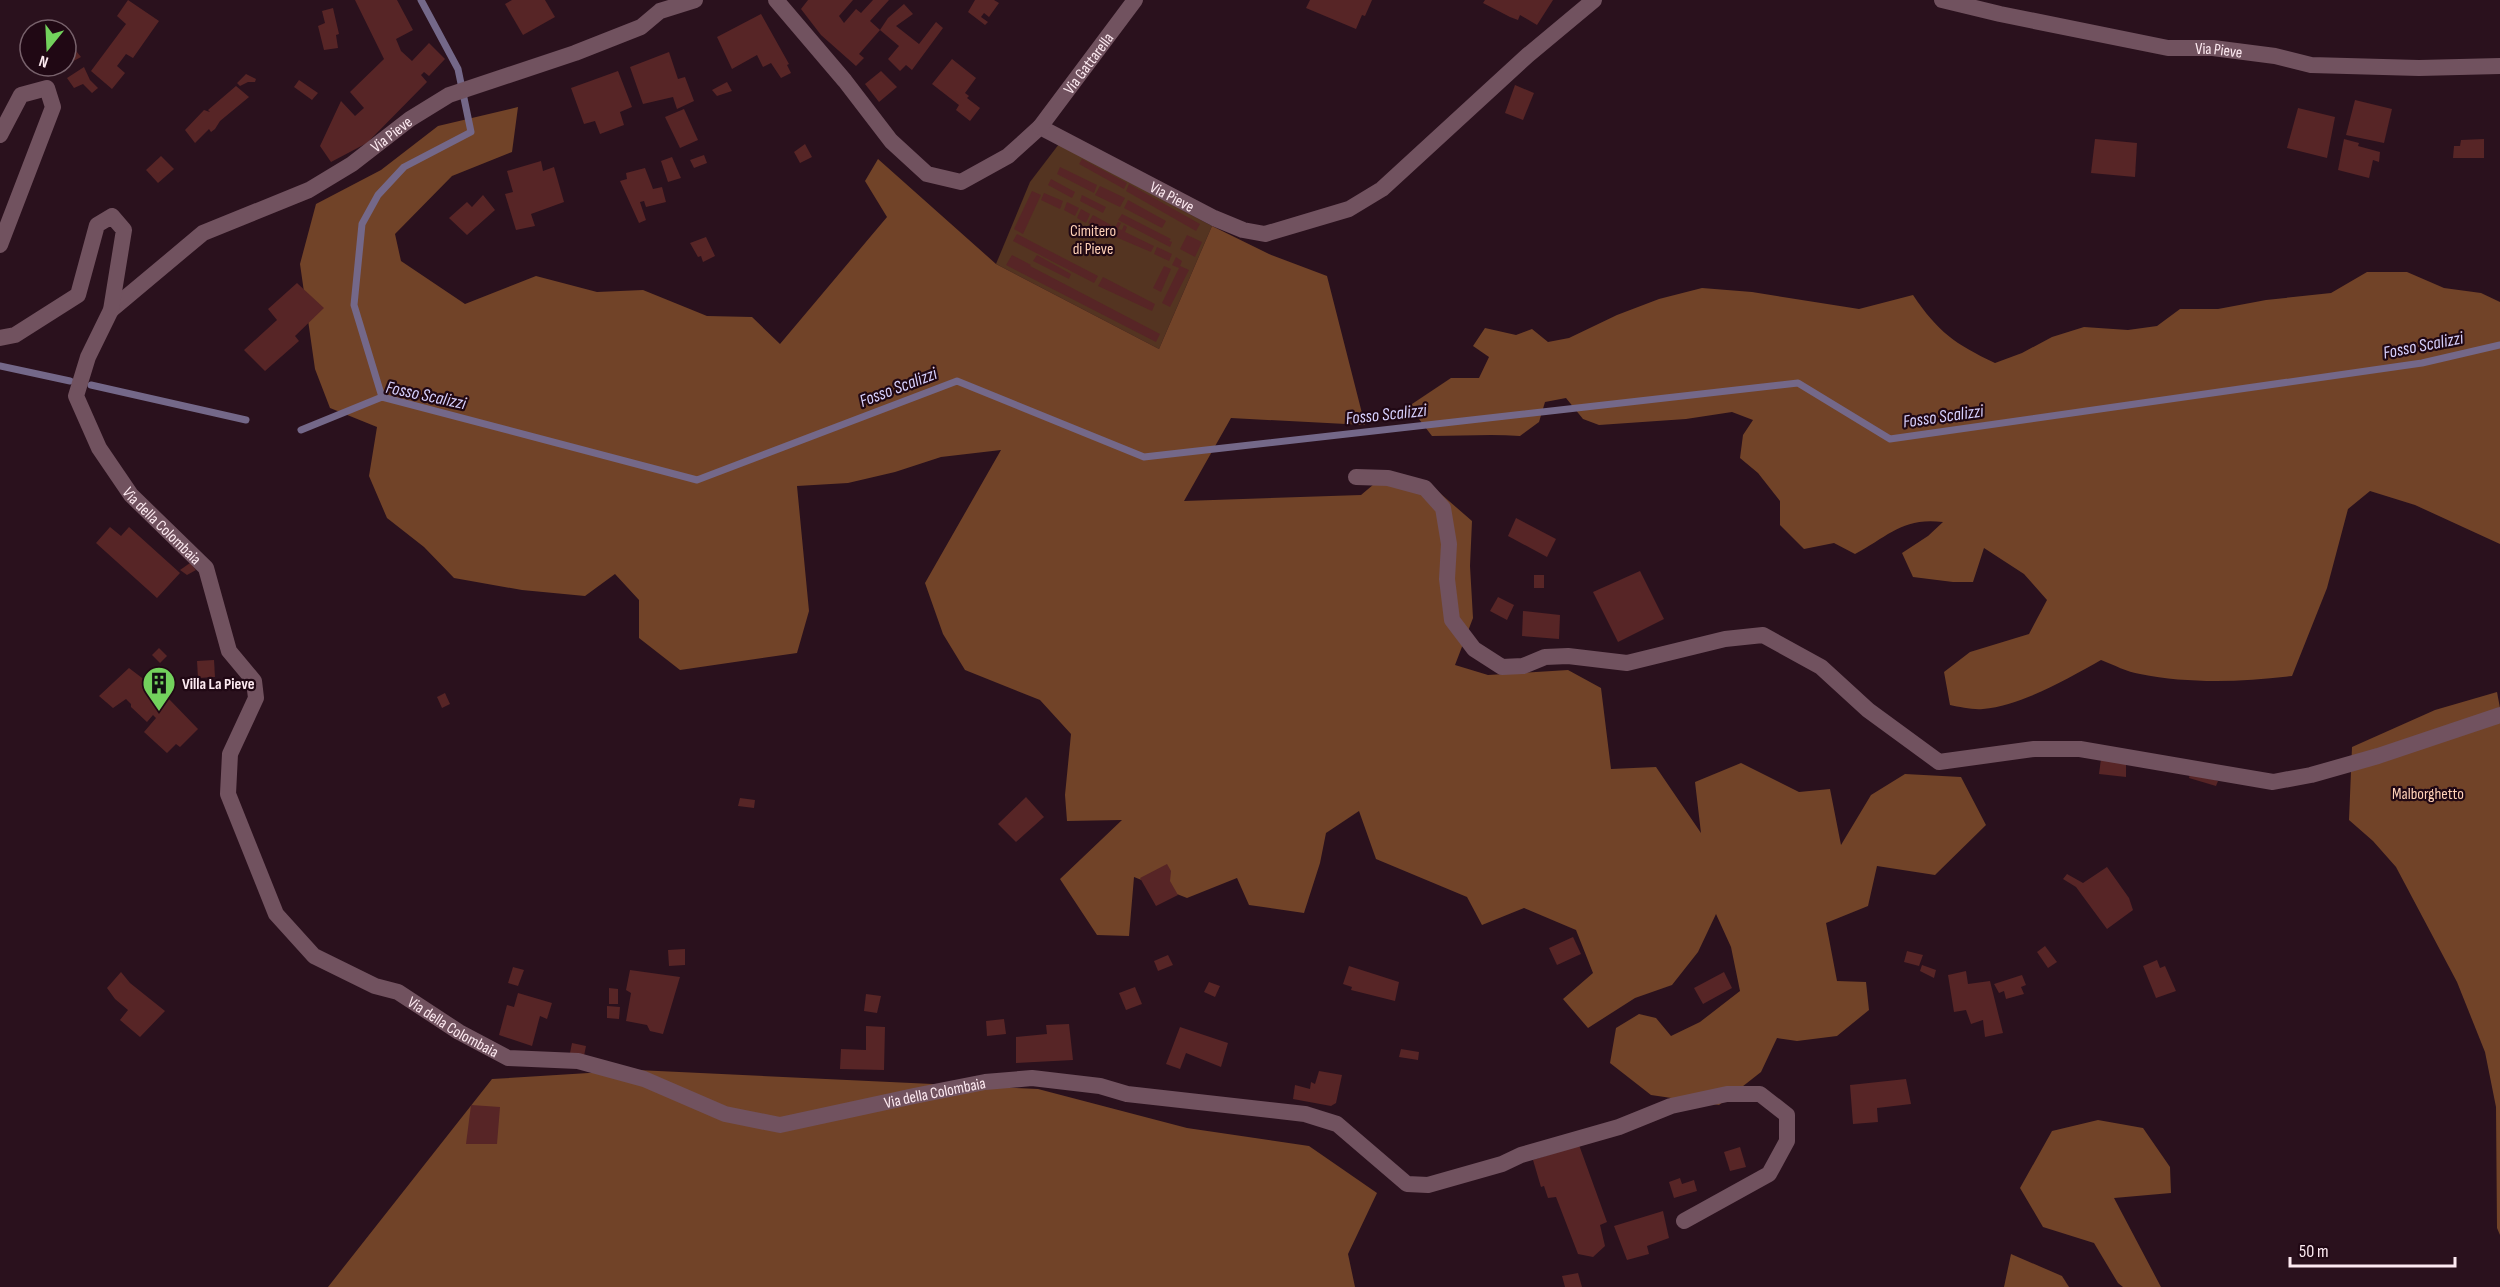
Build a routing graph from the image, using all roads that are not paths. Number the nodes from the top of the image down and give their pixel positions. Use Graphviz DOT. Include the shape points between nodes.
graph roads {
  1 [pos="695,0"];
  2 [pos="776,0"];
  3 [pos="1135,0"];
  4 [pos="1594,0"];
  5 [pos="1942,0"];
  6 [pos="657,5"];
  7 [pos="2500,66"];
  8 [pos="1040,127"];
  9 [pos="0,135"];
  10 [pos="0,244"];
  11 [pos="111,310"];
  12 [pos="0,338"];
  13 [pos="1356,477"];
  14 [pos="2500,715"];
  15 [pos="1684,1221"];
  1 -- 6 [label="street, Via Pieve"];
  2 -- 8 [label="street" via="891,141 927,174 961,182 1008,156"];
  3 -- 8 [label="street, Via Gattarella"];
  4 -- 8 [label="street, Via Pieve" via="1382,189 1349,209 1265,234 1214,218"];
  5 -- 7 [label="street, Via Pieve" via="2169,48 2213,48 2311,65"];
  6 -- 11 [label="street, Via Pieve" via="641,27 449,95 309,190 202,233"];
  9 -- 10 [label="street" via="21,95 47,88 52,107"];
  11 -- 12 [label="street" via="124,230 112,216 97,225 78,295 15,335"];
  11 -- 15 [label="street, Via della Colombaia" via="88,357 76,396 99,448 131,495 206,568 229,651 254,681 256,698 230,754 228,794 276,914 314,956 375,986 398,992 508,1058 578,1061 644,1079 725,1114 780,1125 986,1082 1032,1078 1100,1086 1127,1094 1305,1114 1337,1124 1407,1185 1428,1185 1491,1167 1619,1127 1671,1106 1727,1094 1760,1094 1787,1115 1787,1141 1769,1174"];
  13 -- 14 [label="street" via="1388,478 1425,488 1443,508 1449,544 1447,579 1452,620 1474,649 1502,667 1568,656 1627,663 1725,639 1763,635 1821,667 1868,710 1939,762 2034,749 2080,749 2273,782 2378,756"];
}
